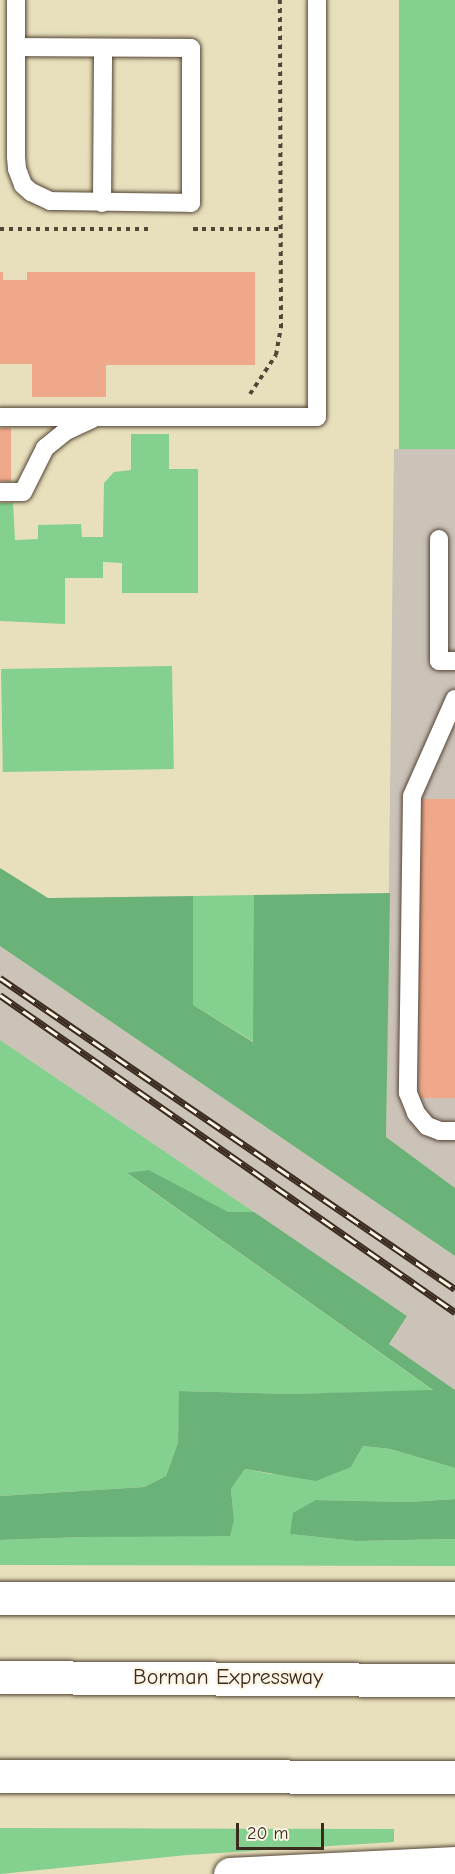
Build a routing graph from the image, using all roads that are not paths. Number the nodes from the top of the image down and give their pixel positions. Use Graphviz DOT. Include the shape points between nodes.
graph roads {
  1 [pos="16,0"];
  2 [pos="317,0"];
  3 [pos="16,47"];
  4 [pos="103,48"];
  5 [pos="102,203"];
  6 [pos="0,417"];
  7 [pos="96,417"];
  8 [pos="0,492"];
  9 [pos="439,539"];
  10 [pos="455,661"];
  11 [pos="455,699"];
  12 [pos="455,1131"];
  13 [pos="0,1598"];
  14 [pos="455,1598"];
  15 [pos="0,1677"];
  16 [pos="455,1680"];
  17 [pos="0,1776"];
  18 [pos="455,1777"];
  19 [pos="455,1863"];
  20 [pos="230,1874"];
  1 -- 3 [label="lane"];
  2 -- 7 [label="lane" via="317,417"];
  3 -- 4 [label="lane"];
  3 -- 5 [label="lane" via="19,178 31,192 50,201"];
  4 -- 5 [label="lane"];
  4 -- 5 [label="lane" via="191,48 191,203"];
  6 -- 7 [label="lane"];
  7 -- 8 [label="lane" via="66,431 45,448 23,492"];
  9 -- 10 [label="lane" via="439,661"];
  11 -- 12 [label="lane" via="412,796 408,1093 416,1113 427,1126"];
  13 -- 14 [label="highway"];
  15 -- 16 [label="highway, Borman Expressway"];
  17 -- 18 [label="highway"];
  19 -- 20 [label="highway"];
}
